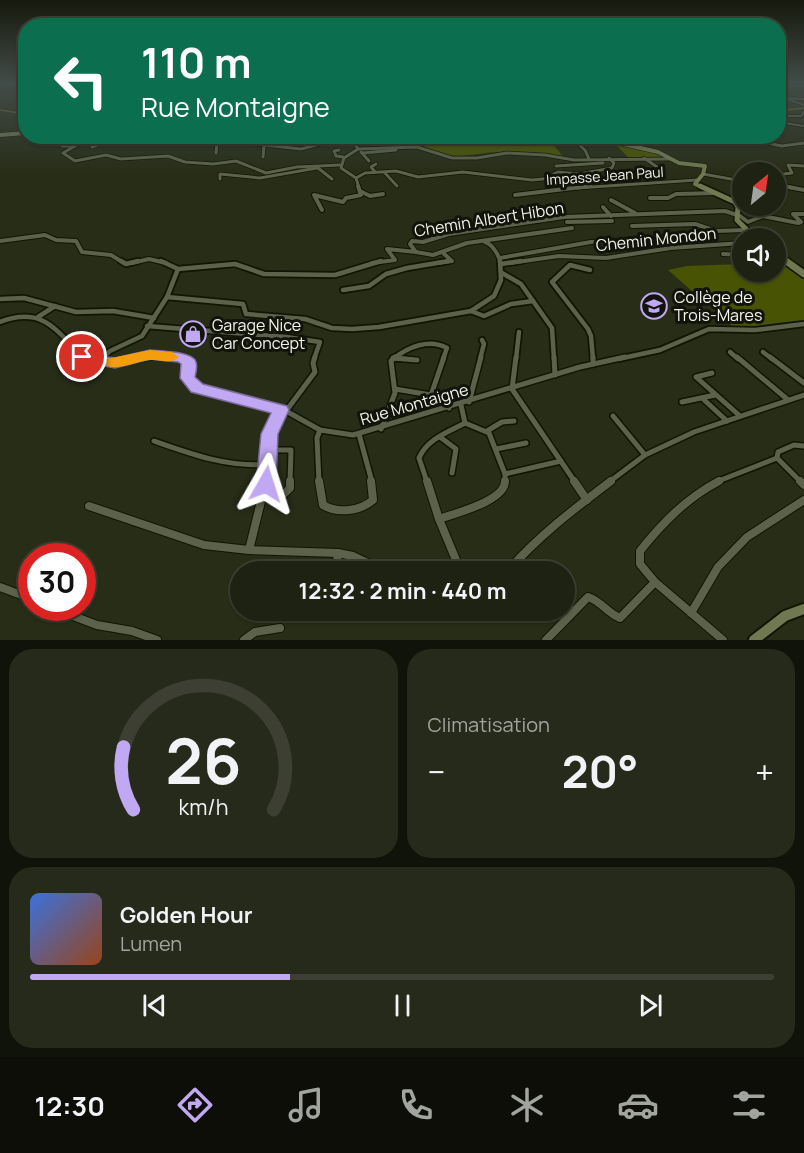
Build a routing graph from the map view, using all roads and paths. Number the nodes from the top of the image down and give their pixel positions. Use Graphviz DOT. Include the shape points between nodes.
graph roads {
  1 [pos="801,113"];
  2 [pos="786,116"];
  3 [pos="786,122"];
  4 [pos="804,126"];
  5 [pos="18,134"];
  6 [pos="0,135"];
  7 [pos="804,143"];
  8 [pos="62,144"];
  9 [pos="79,144"];
  10 [pos="217,144"];
  11 [pos="256,144"];
  12 [pos="289,144"];
  13 [pos="325,144"];
  14 [pos="360,144"];
  15 [pos="409,144"];
  16 [pos="578,144"];
  17 [pos="623,144"];
  18 [pos="772,144"];
  19 [pos="777,145"];
  20 [pos="75,146"];
  21 [pos="264,146"];
  22 [pos="412,147"];
  23 [pos="290,148"];
  24 [pos="422,148"];
  25 [pos="358,149"];
  26 [pos="339,150"];
  27 [pos="379,152"];
  28 [pos="216,153"];
  29 [pos="363,153"];
  30 [pos="383,156"];
  31 [pos="263,157"];
  32 [pos="343,157"];
  33 [pos="556,157"];
  34 [pos="609,158"];
  35 [pos="644,158"];
  36 [pos="589,159"];
  37 [pos="598,159"];
  38 [pos="670,159"];
  39 [pos="574,160"];
  40 [pos="369,161"];
  41 [pos="376,164"];
  42 [pos="340,165"];
  43 [pos="578,165"];
  44 [pos="325,166"];
  45 [pos="385,166"];
  46 [pos="804,166"];
  47 [pos="657,167"];
  48 [pos="318,168"];
  49 [pos="390,171"];
  50 [pos="276,172"];
  51 [pos="375,172"];
  52 [pos="384,172"];
  53 [pos="703,174"];
  54 [pos="786,174"];
  55 [pos="242,175"];
  56 [pos="220,178"];
  57 [pos="356,178"];
  58 [pos="732,178"];
  59 [pos="332,179"];
  60 [pos="697,180"];
  61 [pos="243,183"];
  62 [pos="397,186"];
  63 [pos="786,187"];
  64 [pos="804,190"];
  65 [pos="360,191"];
  66 [pos="716,193"];
  67 [pos="382,194"];
  68 [pos="514,195"];
  69 [pos="650,198"];
  70 [pos="611,200"];
  71 [pos="731,200"];
  72 [pos="603,207"];
  73 [pos="322,210"];
  74 [pos="732,213"];
  75 [pos="637,214"];
  76 [pos="804,214"];
  77 [pos="611,216"];
  78 [pos="740,216"];
  79 [pos="763,216"];
  80 [pos="763,216"];
  81 [pos="561,218"];
  82 [pos="612,221"];
  83 [pos="567,222"];
  84 [pos="632,226"];
  85 [pos="732,231"];
  86 [pos="686,238"];
  87 [pos="0,241"];
  88 [pos="485,242"];
  89 [pos="732,244"];
  90 [pos="417,252"];
  91 [pos="442,252"];
  92 [pos="723,254"];
  93 [pos="732,254"];
  94 [pos="500,261"];
  95 [pos="786,261"];
  96 [pos="177,269"];
  97 [pos="590,270"];
  98 [pos="502,273"];
  99 [pos="804,274"];
  100 [pos="343,290"];
  101 [pos="167,297"];
  102 [pos="0,299"];
  103 [pos="533,301"];
  104 [pos="55,306"];
  105 [pos="471,311"];
  106 [pos="38,316"];
  107 [pos="154,318"];
  108 [pos="0,322"];
  109 [pos="804,324"];
  110 [pos="147,326"];
  111 [pos="519,332"];
  112 [pos="482,340"];
  113 [pos="730,352"];
  114 [pos="763,352"];
  115 [pos="393,358"];
  116 [pos="417,360"];
  117 [pos="100,361"];
  118 [pos="593,364"];
  119 [pos="712,373"];
  120 [pos="555,375"];
  121 [pos="804,383"];
  122 [pos="512,388"];
  123 [pos="395,389"];
  124 [pos="715,394"];
  125 [pos="431,395"];
  126 [pos="804,395"];
  127 [pos="702,398"];
  128 [pos="787,399"];
  129 [pos="469,402"];
  130 [pos="682,402"];
  131 [pos="461,405"];
  132 [pos="449,408"];
  133 [pos="283,411"];
  134 [pos="613,416"];
  135 [pos="740,416"];
  136 [pos="514,421"];
  137 [pos="727,421"];
  138 [pos="465,423"];
  139 [pos="381,429"];
  140 [pos="320,430"];
  141 [pos="487,431"];
  142 [pos="359,434"];
  143 [pos="440,437"];
  144 [pos="154,441"];
  145 [pos="526,443"];
  146 [pos="804,446"];
  147 [pos="496,448"];
  148 [pos="269,450"];
  149 [pos="645,455"];
  150 [pos="777,458"];
  151 [pos="561,461"];
  152 [pos="269,464"];
  153 [pos="452,473"];
  154 [pos="505,474"];
  155 [pos="804,485"];
  156 [pos="263,496"];
  157 [pos="587,500"];
  158 [pos="804,500"];
  159 [pos="89,506"];
  160 [pos="439,519"];
  161 [pos="249,550"];
  162 [pos="338,553"];
  163 [pos="337,561"];
  164 [pos="364,561"];
  165 [pos="456,561"];
  166 [pos="516,561"];
  167 [pos="655,582"];
  168 [pos="0,587"];
  169 [pos="18,594"];
  170 [pos="804,609"];
  171 [pos="691,613"];
  172 [pos="86,621"];
  173 [pos="280,628"];
  174 [pos="158,640"];
  175 [pos="244,640"];
  176 [pos="546,640"];
  177 [pos="723,640"];
  178 [pos="754,640"];
  1 -- 2 [label="street" via="801,116"];
  3 -- 4 [label="street"];
  5 -- 6 [label="main road"];
  7 -- 19 [label="street"];
  8 -- 20 [label="street"];
  9 -- 20 [label="street"];
  10 -- 28 [label="street"];
  11 -- 21 [label="street"];
  12 -- 23 [label="street"];
  13 -- 23 [label="street"];
  14 -- 25 [label="street"];
  15 -- 22 [label="street"];
  16 -- 36 [label="street"];
  17 -- 38 [label="main road"];
  18 -- 19 [label="street"];
  20 -- 50 [label="street" via="63,153 75,161 106,155 121,159 168,156 213,164 236,160 260,172"];
  21 -- 23 [label="street"];
  21 -- 31 [label="street"];
  22 -- 24 [label="street"];
  22 -- 25 [label="street"];
  24 -- 27 [label="street"];
  24 -- 33 [label="street" via="452,158 507,153"];
  25 -- 29 [label="street"];
  25 -- 32 [label="street"];
  26 -- 32 [label="street" via="334,152 336,156"];
  27 -- 29 [label="street"];
  27 -- 30 [label="street"];
  29 -- 40 [label="street"];
  32 -- 42 [label="street"];
  33 -- 39 [label="street"];
  33 -- 43 [label="street" via="557,167"];
  34 -- 35 [label="street"];
  34 -- 37 [label="street"];
  34 -- 49 [label="street" via="614,163 612,168 578,174 560,172 532,180 471,172 418,177"];
  35 -- 38 [label="street"];
  35 -- 47 [label="street"];
  36 -- 37 [label="street"];
  36 -- 39 [label="street"];
  37 -- 43 [label="street" via="603,163"];
  38 -- 53 [label="main road" via="704,165"];
  39 -- 43 [label="street"];
  41 -- 51 [label="street" via="371,167"];
  42 -- 44 [label="street"];
  42 -- 57 [label="street"];
  44 -- 48 [label="street"];
  44 -- 50 [label="street" via="291,167"];
  45 -- 49 [label="street"];
  46 -- 54 [label="street" via="788,165 792,173"];
  48 -- 50 [label="street"];
  48 -- 59 [label="street"];
  49 -- 52 [label="street"];
  50 -- 55 [label="street" via="260,178"];
  51 -- 52 [label="street"];
  51 -- 57 [label="street"];
  52 -- 62 [label="street"];
  53 -- 58 [label="street"];
  53 -- 60 [label="main road"];
  55 -- 56 [label="street" via="220,174"];
  55 -- 61 [label="street"];
  57 -- 65 [label="street"];
  60 -- 66 [label="main road" via="696,186"];
  60 -- 68 [label="street, Impasse Jean Paul" via="610,184"];
  63 -- 64 [label="street"];
  65 -- 67 [label="street" via="371,196"];
  65 -- 73 [label="street" via="359,196 344,202 314,195"];
  66 -- 69 [label="street"];
  66 -- 71 [label="main road"];
  70 -- 75 [label="street"];
  72 -- 77 [label="street"];
  74 -- 75 [label="street, Chemin Albert Hibon"];
  75 -- 77 [label="street, Chemin Albert Hibon"];
  76 -- 80 [label="street, Chemin Albert Hibon" via="794,214 801,222 798,223"];
  77 -- 81 [label="street, Chemin Albert Hibon"];
  78 -- 79 [label="street, Chemin Albert Hibon" via="748,222"];
  81 -- 83 [label="street"];
  81 -- 90 [label="street, Chemin Albert Hibon" via="448,234 426,242 412,241 410,244"];
  82 -- 83 [label="street"];
  83 -- 88 [label="street" via="572,228"];
  84 -- 85 [label="street" via="696,224 713,231"];
  86 -- 94 [label="street" via="591,242"];
  87 -- 96 [label="street, Chemin Albert Hibon" via="42,235 56,240 71,239 79,243 82,252 111,255 126,264 149,259"];
  88 -- 91 [label="street" via="467,243"];
  88 -- 94 [label="street"];
  89 -- 94 [label="street, Chemin Mondon" via="606,258 559,256"];
  90 -- 91 [label="street"];
  90 -- 96 [label="street, Chemin Albert Hibon" via="387,249 395,260 374,262 335,275 264,274 235,264"];
  91 -- 100 [label="street" via="452,261 409,267 373,280 369,286"];
  92 -- 93 [label="street"];
  94 -- 98 [label="street"];
  95 -- 99 [label="main road"];
  96 -- 101 [label="street"];
  97 -- 118 [label="street" via="570,265 552,282 588,329"];
  98 -- 103 [label="street" via="521,284"];
  98 -- 105 [label="street" via="496,293"];
  101 -- 105 [label="street" via="243,304 246,315 310,320 338,329 379,327"];
  101 -- 107 [label="street"];
  102 -- 104 [label="street" via="24,298"];
  103 -- 105 [label="street" via="512,304 482,317"];
  103 -- 120 [label="street" via="552,328"];
  104 -- 106 [label="street"];
  104 -- 107 [label="street" via="76,312 113,311"];
  106 -- 108 [label="street" via="25,314"];
  106 -- 117 [label="street, Rue Montaigne" via="82,357"];
  107 -- 110 [label="street"];
  109 -- 118 [label="street, Rue Montaigne" via="754,330 709,329 660,350"];
  110 -- 117 [label="street" via="142,336 110,351"];
  110 -- 133 [label="street" via="320,342 313,363 315,372"];
  111 -- 122 [label="street"];
  112 -- 129 [label="street"];
  113 -- 128 [label="street"];
  114 -- 121 [label="street"];
  115 -- 116 [label="street"];
  115 -- 123 [label="street" via="390,363"];
  115 -- 125 [label="street" via="423,344 446,347"];
  117 -- 133 [label="street, Rue Montaigne" via="121,363 150,355 182,358 189,362 188,378 197,388"];
  118 -- 120 [label="street, Rue Montaigne"];
  119 -- 124 [label="street" via="696,377"];
  120 -- 122 [label="street, Rue Montaigne"];
  122 -- 129 [label="street, Rue Montaigne"];
  122 -- 151 [label="street"];
  123 -- 125 [label="street"];
  123 -- 139 [label="street"];
  124 -- 127 [label="street"];
  124 -- 135 [label="street"];
  125 -- 132 [label="street"];
  126 -- 128 [label="street"];
  127 -- 130 [label="street"];
  127 -- 137 [label="street"];
  128 -- 135 [label="street"];
  129 -- 131 [label="street, Rue Montaigne"];
  131 -- 132 [label="street, Rue Montaigne"];
  131 -- 138 [label="street"];
  132 -- 139 [label="street, Rue Montaigne"];
  133 -- 140 [label="street, Rue Montaigne"];
  133 -- 148 [label="street" via="271,429"];
  134 -- 149 [label="street"];
  135 -- 137 [label="street"];
  136 -- 141 [label="street" via="502,422"];
  137 -- 149 [label="street"];
  138 -- 141 [label="street"];
  138 -- 143 [label="street"];
  139 -- 142 [label="street, Rue Montaigne"];
  140 -- 142 [label="street, Rue Montaigne"];
  140 -- 142 [label="street" via="320,495 323,505 331,510 367,506 374,500"];
  141 -- 147 [label="street"];
  143 -- 153 [label="street" via="456,449"];
  143 -- 160 [label="street" via="422,450 419,458"];
  144 -- 152 [label="street" via="246,466"];
  145 -- 147 [label="street"];
  146 -- 150 [label="street" via="794,445 778,452"];
  147 -- 154 [label="street"];
  148 -- 152 [label="street"];
  148 -- 156 [label="street" via="291,450 291,488 284,494"];
  149 -- 157 [label="street"];
  150 -- 155 [label="street"];
  150 -- 167 [label="street" via="709,486 679,507 640,551 640,564"];
  151 -- 154 [label="street"];
  151 -- 157 [label="street"];
  152 -- 156 [label="street"];
  154 -- 160 [label="street" via="505,486 495,498"];
  156 -- 161 [label="street"];
  157 -- 166 [label="street"];
  158 -- 171 [label="street" via="747,537 718,567"];
  159 -- 161 [label="street" via="204,545"];
  160 -- 165 [label="street"];
  161 -- 162 [label="street"];
  162 -- 163 [label="street"];
  162 -- 164 [label="street"];
  167 -- 171 [label="street"];
  167 -- 176 [label="street" via="620,618 588,597"];
  168 -- 169 [label="street"];
  170 -- 178 [label="main road" via="785,616"];
  171 -- 177 [label="street"];
  172 -- 174 [label="street"];
  173 -- 175 [label="street" via="255,632"];
}
